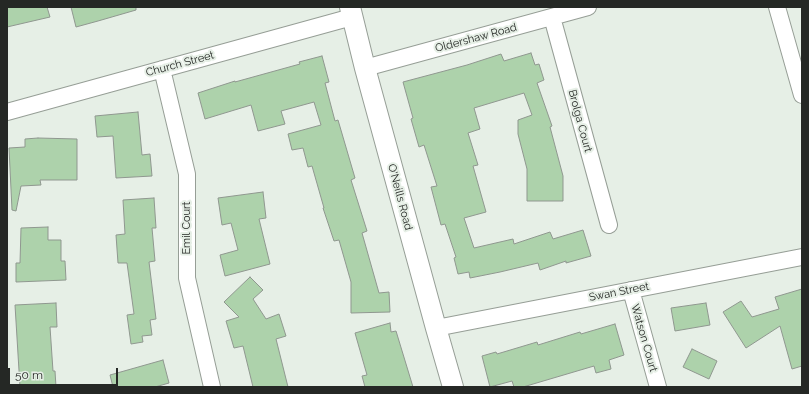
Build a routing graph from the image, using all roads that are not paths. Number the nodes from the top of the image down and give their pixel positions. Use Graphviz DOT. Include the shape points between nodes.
graph roads {
  1 [pos="588,7"];
  2 [pos="777,7"];
  3 [pos="351,12"];
  4 [pos="552,17"];
  5 [pos="365,68"];
  6 [pos="162,69"];
  7 [pos="802,95"];
  8 [pos="7,112"];
  9 [pos="609,225"];
  10 [pos="802,257"];
  11 [pos="631,290"];
  12 [pos="436,328"];
  13 [pos="212,387"];
  14 [pos="453,387"];
  15 [pos="658,387"];
  1 -- 4 [label="street, Oldershaw Road"];
  2 -- 7 [label="street"];
  3 -- 5 [label="street, O'Neills Road"];
  3 -- 6 [label="street, Church Street"];
  4 -- 5 [label="street, Oldershaw Road"];
  4 -- 9 [label="street, Brolga Court"];
  5 -- 12 [label="street, O'Neills Road"];
  6 -- 8 [label="street, Church Street"];
  6 -- 13 [label="street, Emil Court" via="187,174 187,278"];
  10 -- 11 [label="street, Swan Street"];
  11 -- 12 [label="street, Swan Street"];
  11 -- 15 [label="street, Watson Court"];
  12 -- 14 [label="street, O'Neills Road"];
}
